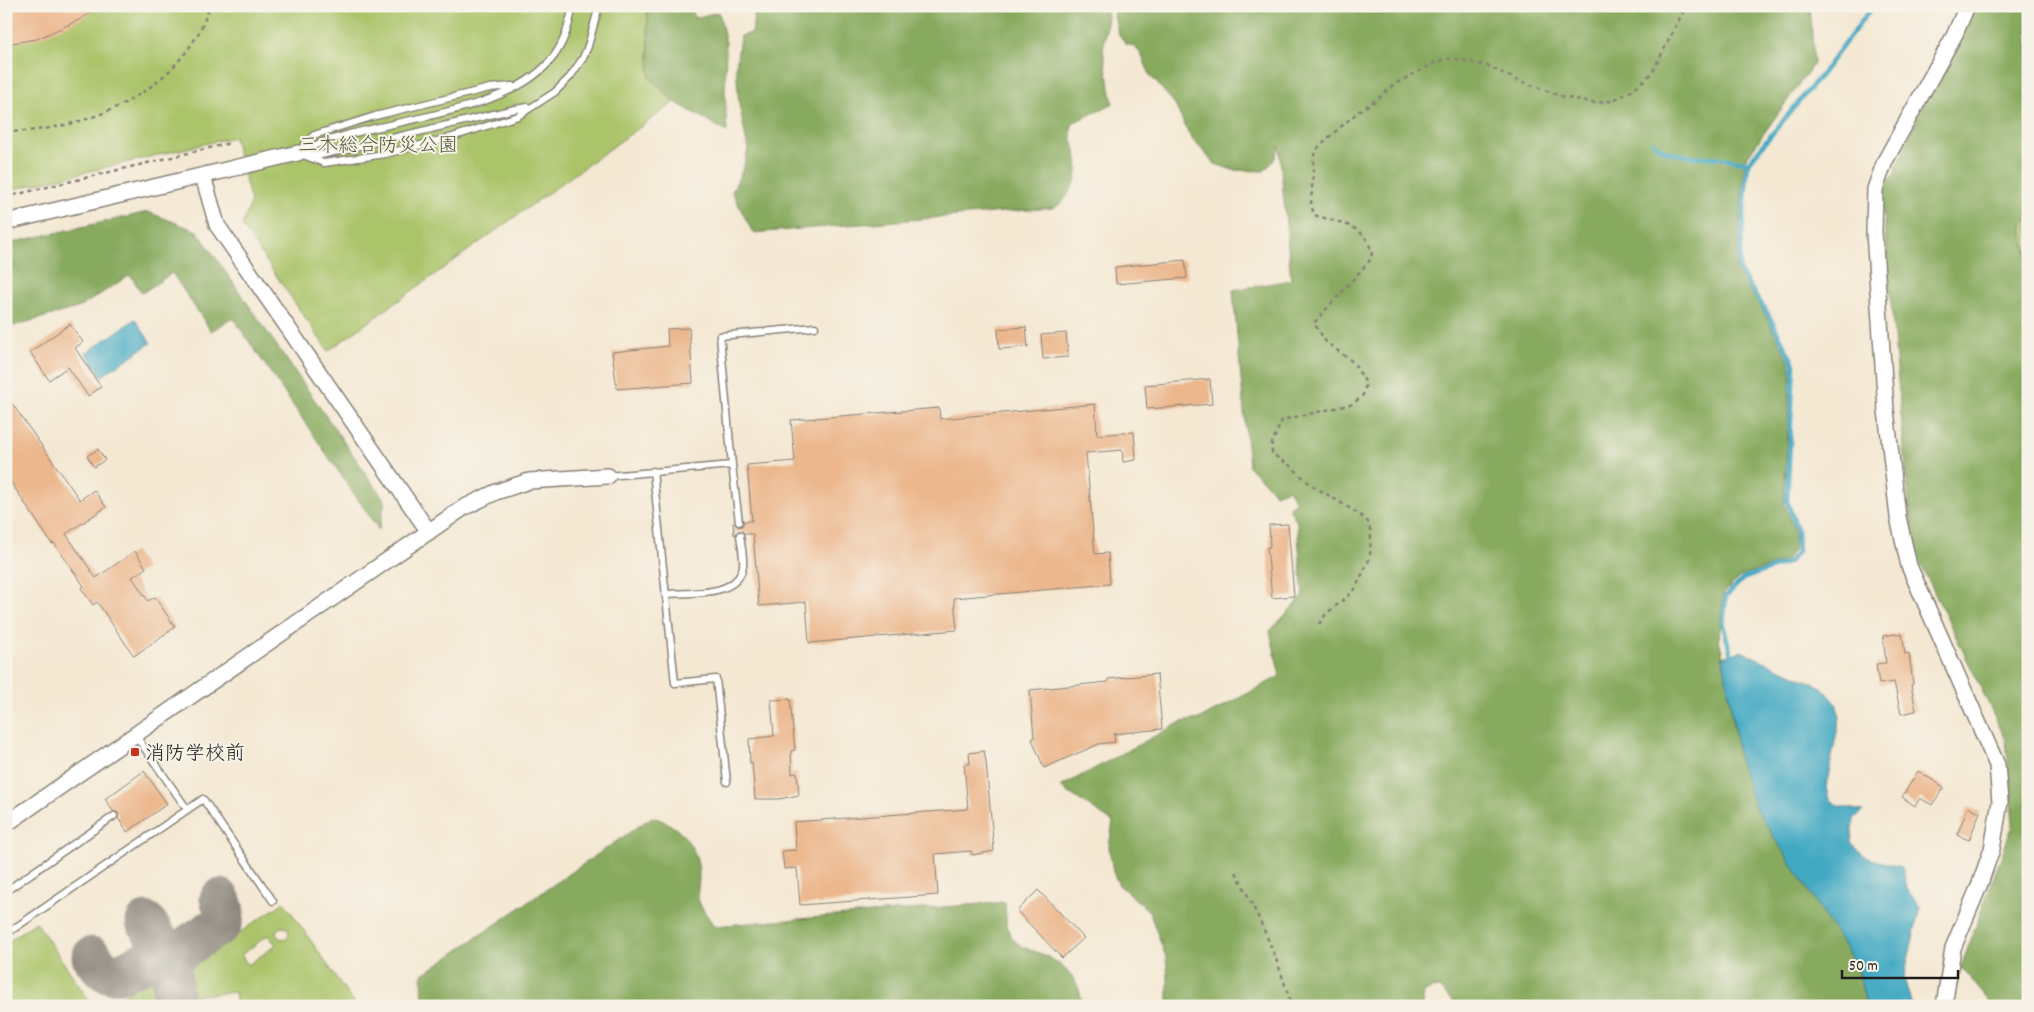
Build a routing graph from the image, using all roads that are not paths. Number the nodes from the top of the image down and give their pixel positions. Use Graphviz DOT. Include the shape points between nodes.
graph roads {
  1 [pos="573,6"];
  2 [pos="599,6"];
  3 [pos="1967,6"];
  4 [pos="518,85"];
  5 [pos="530,107"];
  6 [pos="298,153"];
  7 [pos="203,176"];
  8 [pos="6,222"];
  9 [pos="814,327"];
  10 [pos="732,465"];
  11 [pos="653,471"];
  12 [pos="608,476"];
  13 [pos="739,522"];
  14 [pos="429,532"];
  15 [pos="740,535"];
  16 [pos="665,594"];
  17 [pos="135,735"];
  18 [pos="727,782"];
  19 [pos="187,809"];
  20 [pos="114,816"];
  21 [pos="6,824"];
  22 [pos="6,891"];
  23 [pos="273,901"];
  24 [pos="6,934"];
  25 [pos="1944,1006"];
  1 -- 4 [label="lane" via="565,37 555,54 536,74"];
  2 -- 5 [label="lane" via="593,33 578,66 555,92"];
  3 -- 25 [label="street" via="1885,161 1875,189 1874,232 1888,429 1898,517 1909,566 1997,765 2000,802 1992,849 1953,948"];
  4 -- 6 [label="lane" via="443,113 317,143"];
  4 -- 6 [label="lane" via="490,88 375,116 314,135"];
  5 -- 6 [label="lane" via="321,156"];
  5 -- 6 [label="lane" via="518,116 385,154 324,163"];
  6 -- 7 [label="street"];
  7 -- 8 [label="street"];
  7 -- 14 [label="street" via="217,225"];
  9 -- 10 [label="lane" via="720,336"];
  10 -- 11 [label="lane"];
  10 -- 13 [label="lane"];
  11 -- 12 [label="lane"];
  11 -- 16 [label="lane"];
  12 -- 14 [label="street" via="552,478 507,487 463,508"];
  14 -- 17 [label="street"];
  15 -- 16 [label="lane" via="743,566 730,586 718,590"];
  16 -- 18 [label="lane" via="675,683 716,679"];
  17 -- 19 [label="lane"];
  17 -- 21 [label="street"];
  19 -- 23 [label="lane" via="202,799"];
  19 -- 24 [label="lane"];
  20 -- 22 [label="lane"];
}
